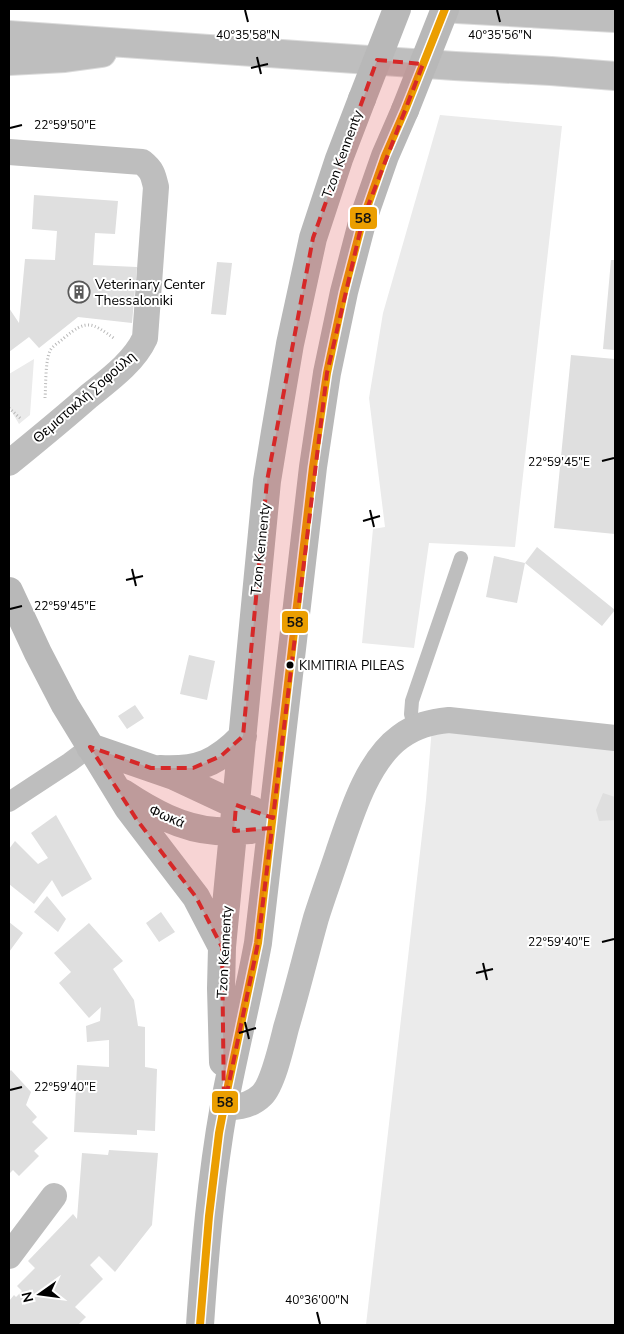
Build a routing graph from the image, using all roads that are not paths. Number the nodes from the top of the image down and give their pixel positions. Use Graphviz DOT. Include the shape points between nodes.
graph roads {
  1 [pos="397,9"];
  2 [pos="445,9"];
  3 [pos="457,9"];
  4 [pos="615,18"];
  5 [pos="9,35"];
  6 [pos="157,44"];
  7 [pos="9,60"];
  8 [pos="615,76"];
  9 [pos="9,152"];
  10 [pos="9,463"];
  11 [pos="461,558"];
  12 [pos="9,591"];
  13 [pos="415,728"];
  14 [pos="243,736"];
  15 [pos="615,738"];
  16 [pos="90,747"];
  17 [pos="151,768"];
  18 [pos="117,790"];
  19 [pos="9,802"];
  20 [pos="235,818"];
  21 [pos="272,823"];
  22 [pos="222,948"];
  23 [pos="224,1107"];
  24 [pos="54,1196"];
  25 [pos="9,1256"];
  26 [pos="200,1325"];
  1 -- 14 [label="main road, Tzon Kennenty, bridge" via="312,238 267,481"];
  2 -- 21 [label="main road, Tzon Kennenty, bridge" via="385,156 363,219 344,292 327,373 313,467"];
  3 -- 4 [label="highway"];
  5 -- 6 [label="highway"];
  6 -- 7 [label="highway" via="82,56"];
  6 -- 8 [label="highway"];
  9 -- 10 [label="street, Θεμιστοκλή Σοφούλη" via="142,162 153,174 156,187 145,338 140,348 105,383"];
  11 -- 13 [label="lane" via="412,701"];
  12 -- 16 [label="main road, Φωκά" via="52,682"];
  13 -- 15 [label="street" via="430,722 450,720"];
  13 -- 23 [label="street" via="399,737 383,754 360,793 319,908 272,1076 263,1094 251,1104"];
  14 -- 17 [label="main road" via="209,763 174,770"];
  14 -- 20 [label="main road, Tzon Kennenty"];
  16 -- 17 [label="main road, Φωκά"];
  16 -- 18 [label="main road, Φωκά"];
  16 -- 19 [label="street"];
  17 -- 20 [label="main road, Φωκά" via="174,776"];
  18 -- 20 [label="main road, Φωκά" via="143,806 198,828 215,831"];
  18 -- 22 [label="main road" via="196,897"];
  20 -- 21 [label="main road, Φωκά"];
  20 -- 22 [label="main road, Tzon Kennenty"];
  21 -- 23 [label="main road, Tzon Kennenty" via="258,943"];
  22 -- 23 [label="main road, Tzon Kennenty"];
  23 -- 26 [label="main road, Tzon Kennenty" via="211,1195"];
  24 -- 25 [label="street"];
}
